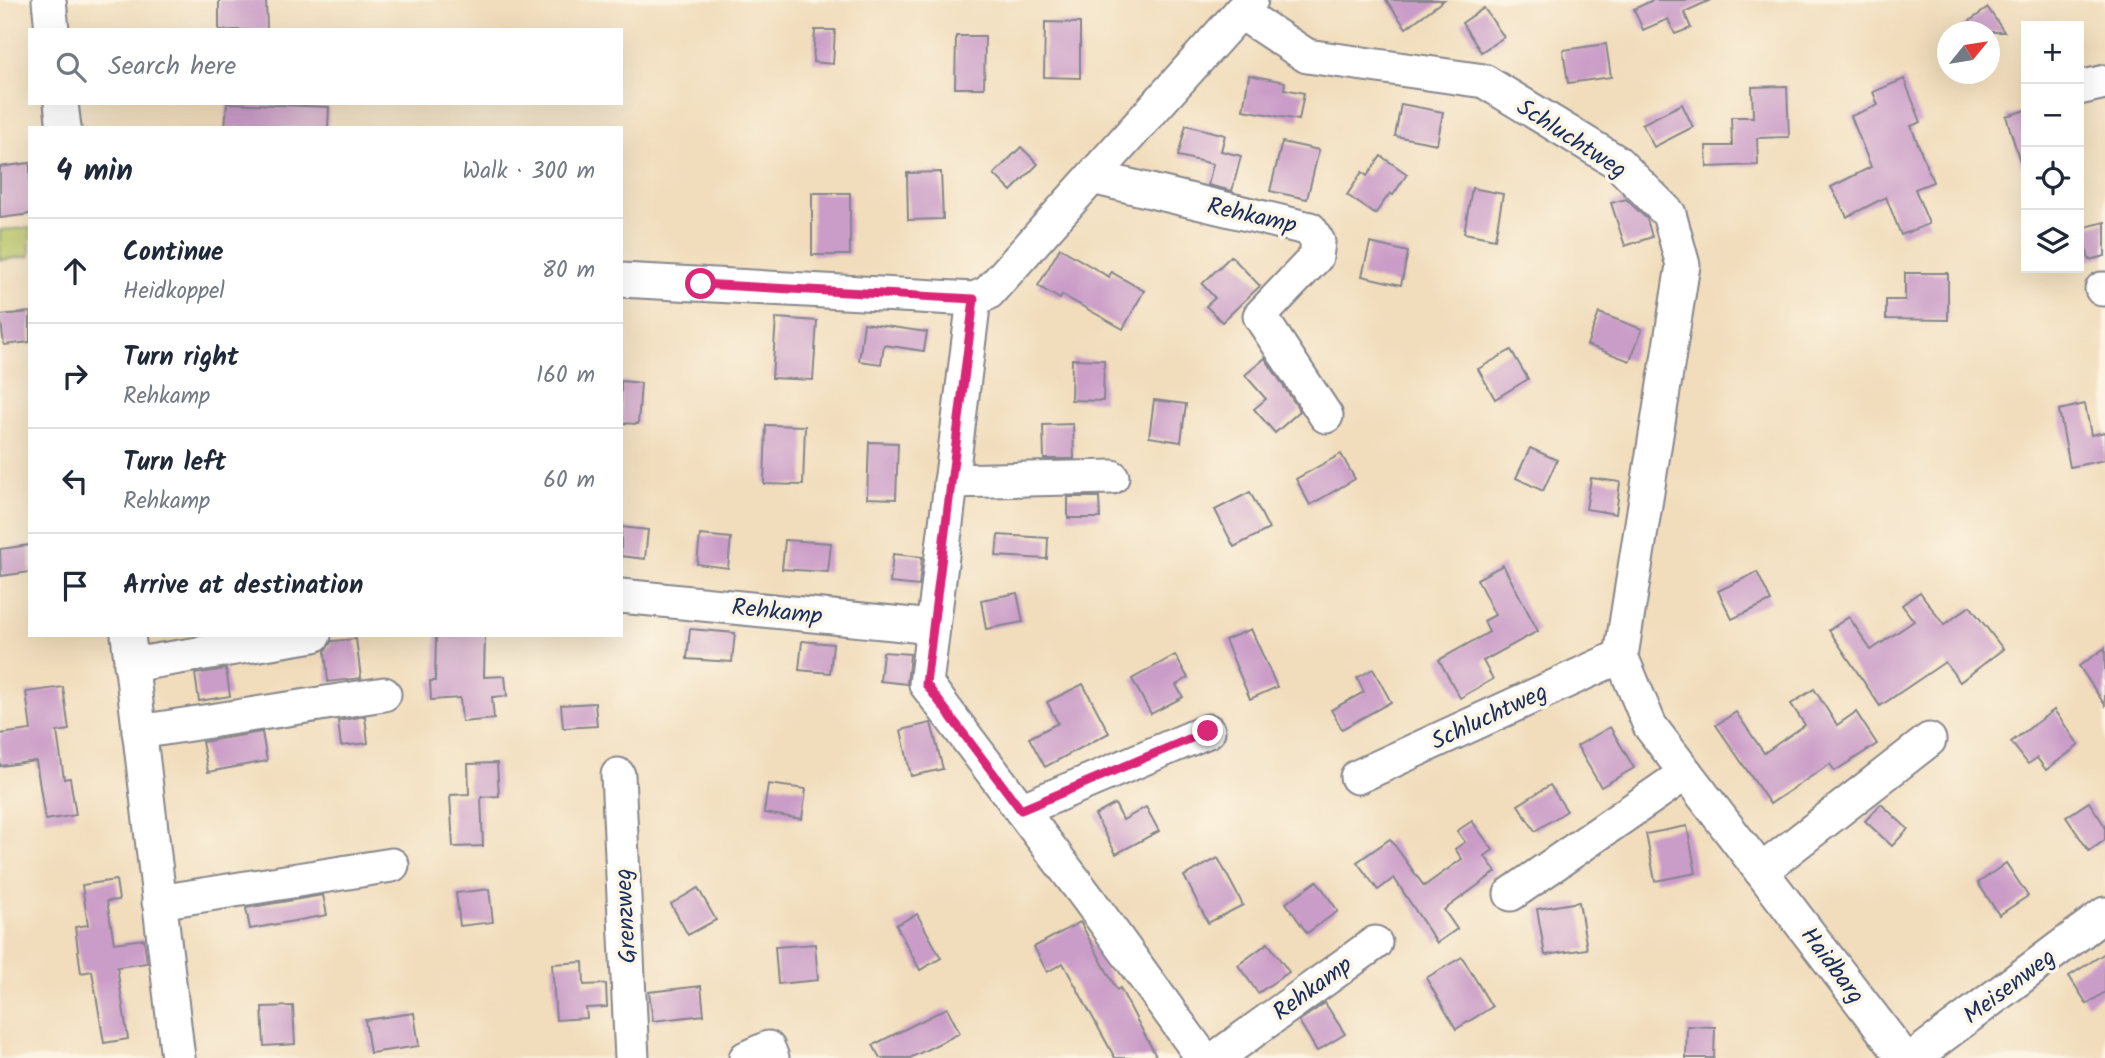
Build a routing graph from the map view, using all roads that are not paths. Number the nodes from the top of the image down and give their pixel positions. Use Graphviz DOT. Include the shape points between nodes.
graph roads {
  1 [pos="49,0"];
  2 [pos="1246,6"];
  3 [pos="52,28"];
  4 [pos="2105,82"];
  5 [pos="2084,87"];
  6 [pos="61,105"];
  7 [pos="64,126"];
  8 [pos="1092,177"];
  9 [pos="623,280"];
  10 [pos="974,299"];
  11 [pos="1326,416"];
  12 [pos="1112,477"];
  13 [pos="951,481"];
  14 [pos="623,596"];
  15 [pos="933,627"];
  16 [pos="289,637"];
  17 [pos="130,650"];
  18 [pos="1621,656"];
  19 [pos="384,694"];
  20 [pos="1208,731"];
  21 [pos="139,732"];
  22 [pos="1928,740"];
  23 [pos="1686,773"];
  24 [pos="618,775"];
  25 [pos="1357,777"];
  26 [pos="1021,810"];
  27 [pos="392,865"];
  28 [pos="1761,871"];
  29 [pos="1511,894"];
  30 [pos="159,902"];
  31 [pos="2105,914"];
  32 [pos="1375,943"];
  33 [pos="178,1058"];
  34 [pos="632,1058"];
  35 [pos="1203,1058"];
  36 [pos="1216,1058"];
  37 [pos="1904,1058"];
  38 [pos="1913,1058"];
  1 -- 3 [label="street"];
  2 -- 8 [label="street"];
  2 -- 18 [label="street, Schluchtweg" via="1307,56 1484,81 1617,162 1669,214 1683,265"];
  4 -- 5 [label="street"];
  6 -- 7 [label="street"];
  8 -- 10 [label="street" via="988,293"];
  8 -- 11 [label="street, Rehkamp" via="1310,229 1318,242 1316,257 1260,316"];
  9 -- 10 [label="street"];
  10 -- 13 [label="street"];
  12 -- 13 [label="street"];
  13 -- 15 [label="street"];
  14 -- 15 [label="street, Rehkamp"];
  15 -- 26 [label="street" via="926,684"];
  16 -- 17 [label="street"];
  17 -- 21 [label="street"];
  18 -- 23 [label="street, Haidbarg" via="1650,726"];
  18 -- 25 [label="street, Schluchtweg"];
  19 -- 21 [label="street"];
  20 -- 26 [label="street"];
  21 -- 30 [label="street"];
  22 -- 28 [label="street"];
  23 -- 28 [label="street, Haidbarg"];
  23 -- 29 [label="street"];
  24 -- 34 [label="street, Grenzweg"];
  26 -- 35 [label="street"];
  27 -- 30 [label="street"];
  28 -- 37 [label="street, Haidbarg"];
  30 -- 33 [label="street"];
  31 -- 38 [label="street, Meisenweg"];
  32 -- 36 [label="street, Rehkamp"];
}
